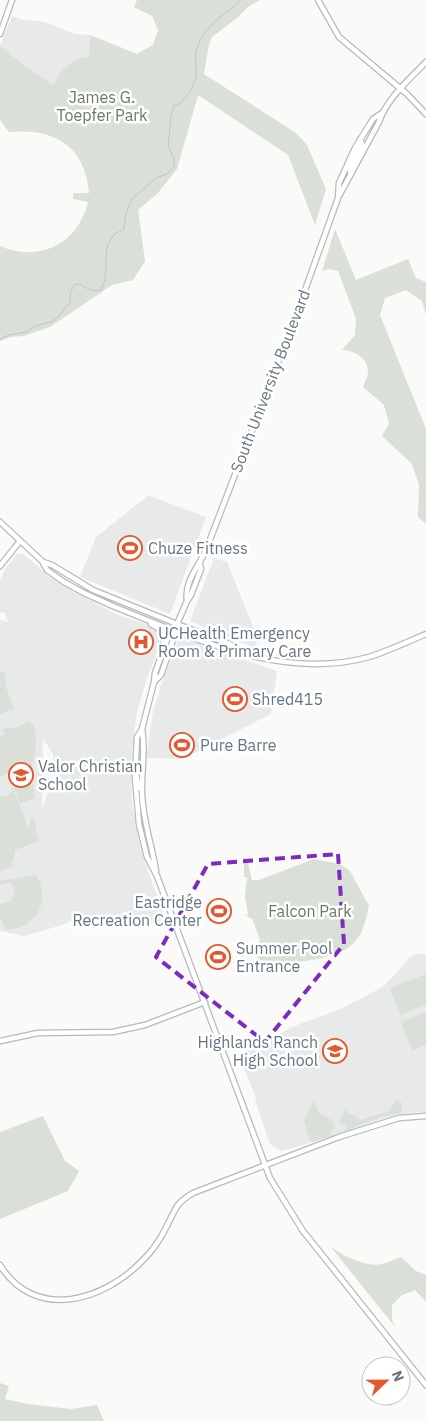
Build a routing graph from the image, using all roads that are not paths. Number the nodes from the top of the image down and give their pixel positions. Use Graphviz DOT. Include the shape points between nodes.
graph roads {
  1 [pos="12,0"];
  2 [pos="318,0"];
  3 [pos="0,34"];
  4 [pos="426,62"];
  5 [pos="400,89"];
  6 [pos="382,112"];
  7 [pos="426,114"];
  8 [pos="360,139"];
  9 [pos="350,176"];
  10 [pos="338,198"];
  11 [pos="0,522"];
  12 [pos="20,541"];
  13 [pos="42,561"];
  14 [pos="0,566"];
  15 [pos="144,618"];
  16 [pos="177,624"];
  17 [pos="171,629"];
  18 [pos="177,632"];
  19 [pos="426,634"];
  20 [pos="239,651"];
  21 [pos="161,656"];
  22 [pos="154,682"];
  23 [pos="142,729"];
  24 [pos="135,767"];
  25 [pos="142,790"];
  26 [pos="157,876"];
  27 [pos="205,1002"];
  28 [pos="0,1041"];
  29 [pos="426,1116"];
  30 [pos="265,1165"];
  31 [pos="0,1265"];
  32 [pos="426,1385"];
  1 -- 3 [label="main road"];
  2 -- 5 [label="main road" via="339,37"];
  4 -- 5 [label="main road, South University Boulevard"];
  5 -- 6 [label="main road, South University Boulevard"];
  5 -- 7 [label="main road"];
  6 -- 8 [label="main road, South University Boulevard" via="372,119"];
  6 -- 9 [label="main road, South University Boulevard"];
  8 -- 9 [label="main road" via="362,144 351,165"];
  8 -- 10 [label="main road, South University Boulevard" via="339,183"];
  9 -- 10 [label="main road, South University Boulevard"];
  10 -- 16 [label="main road, South University Boulevard" via="285,346 200,564 201,569"];
  11 -- 12 [label="main road"];
  12 -- 13 [label="main road"];
  12 -- 14 [label="main road"];
  13 -- 15 [label="main road" via="48,570 84,593"];
  13 -- 16 [label="main road" via="93,590"];
  15 -- 17 [label="main road"];
  15 -- 21 [label="main road" via="163,633"];
  16 -- 17 [label="main road, South University Boulevard"];
  16 -- 18 [label="main road, South University Boulevard"];
  16 -- 20 [label="main road" via="230,644"];
  17 -- 18 [label="main road"];
  17 -- 21 [label="main road, South University Boulevard"];
  18 -- 20 [label="main road" via="226,650"];
  18 -- 22 [label="main road, South University Boulevard" via="161,675"];
  19 -- 20 [label="main road" via="371,656 341,662 282,663"];
  21 -- 22 [label="main road, South University Boulevard"];
  22 -- 23 [label="main road, South University Boulevard"];
  23 -- 24 [label="main road, South University Boulevard" via="137,737"];
  23 -- 25 [label="main road, South University Boulevard"];
  24 -- 25 [label="main road" via="138,787"];
  24 -- 26 [label="main road, South University Boulevard" via="139,824"];
  25 -- 26 [label="main road, South University Boulevard"];
  26 -- 27 [label="main road, South University Boulevard"];
  27 -- 28 [label="main road" via="145,1025 113,1032 38,1033"];
  27 -- 30 [label="main road, South University Boulevard"];
  29 -- 30 [label="main road" via="399,1118"];
  30 -- 31 [label="main road" via="193,1192 179,1204 162,1236 144,1260 120,1279 90,1294 62,1301 46,1300 31,1295 12,1281"];
  30 -- 32 [label="main road, South University Boulevard" via="296,1222"];
}
